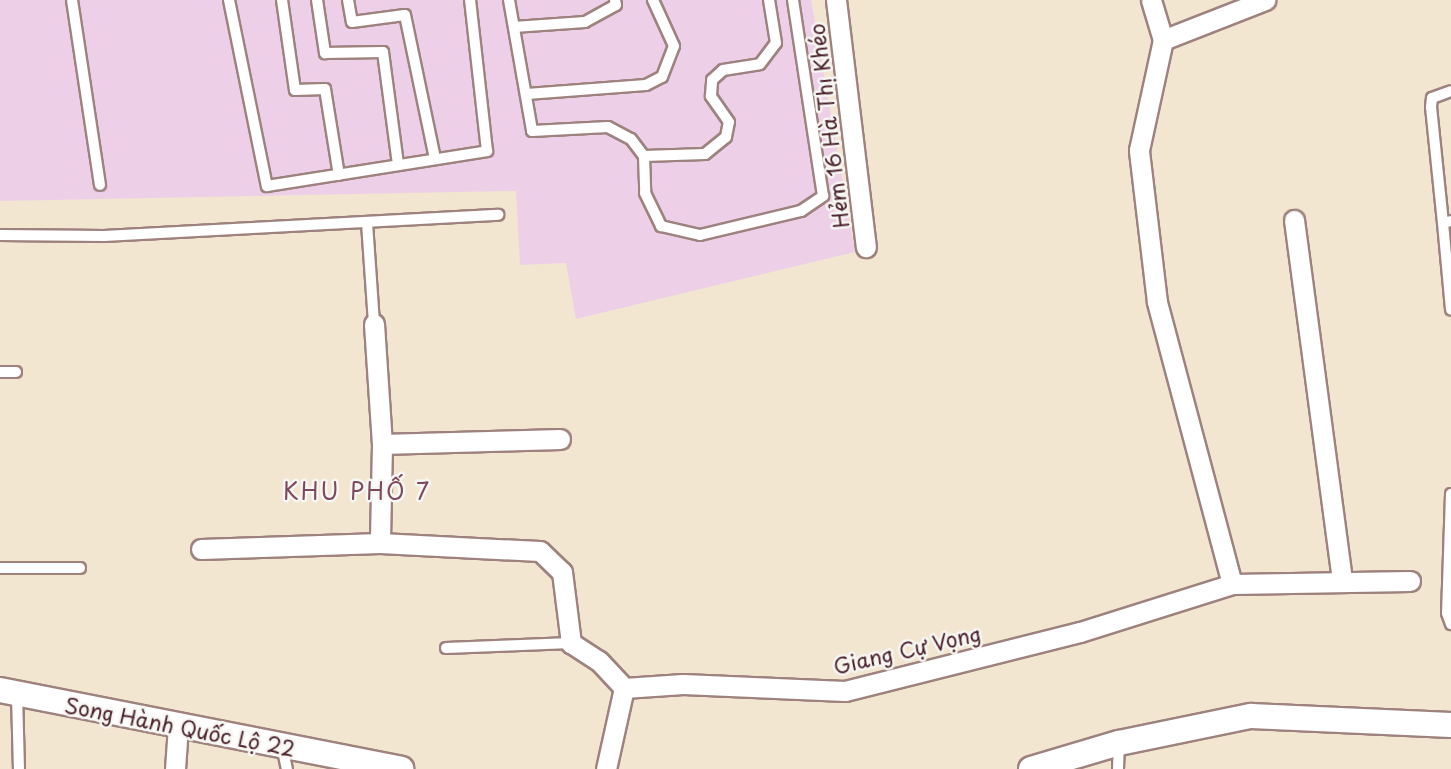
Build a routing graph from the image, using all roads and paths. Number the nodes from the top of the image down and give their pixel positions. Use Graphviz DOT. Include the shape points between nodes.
graph roads {
  1 [pos="72,0"];
  2 [pos="229,0"];
  3 [pos="282,0"];
  4 [pos="317,0"];
  5 [pos="348,0"];
  6 [pos="470,0"];
  7 [pos="509,0"];
  8 [pos="615,0"];
  9 [pos="653,0"];
  10 [pos="769,0"];
  11 [pos="793,0"];
  12 [pos="836,0"];
  13 [pos="1151,0"];
  14 [pos="1265,0"];
  15 [pos="514,27"];
  16 [pos="1163,40"];
  17 [pos="1451,91"];
  18 [pos="527,94"];
  19 [pos="644,156"];
  20 [pos="435,159"];
  21 [pos="398,165"];
  22 [pos="339,175"];
  23 [pos="100,185"];
  24 [pos="498,215"];
  25 [pos="1294,220"];
  26 [pos="1447,222"];
  27 [pos="367,223"];
  28 [pos="0,235"];
  29 [pos="866,247"];
  30 [pos="1451,310"];
  31 [pos="374,324"];
  32 [pos="0,372"];
  33 [pos="16,372"];
  34 [pos="560,439"];
  35 [pos="382,444"];
  36 [pos="1451,494"];
  37 [pos="1450,516"];
  38 [pos="380,543"];
  39 [pos="201,550"];
  40 [pos="0,568"];
  41 [pos="80,569"];
  42 [pos="1342,579"];
  43 [pos="1410,580"];
  44 [pos="1232,584"];
  45 [pos="1451,624"];
  46 [pos="571,643"];
  47 [pos="446,648"];
  48 [pos="624,688"];
  49 [pos="8,692"];
  50 [pos="1451,725"];
  51 [pos="178,726"];
  52 [pos="1119,743"];
  53 [pos="284,758"];
  54 [pos="19,769"];
  55 [pos="175,769"];
  56 [pos="401,769"];
  57 [pos="606,769"];
  58 [pos="1031,769"];
  59 [pos="1118,769"];
  1 -- 23 [label="lane"];
  2 -- 22 [label="lane" via="268,186"];
  3 -- 22 [label="lane" via="295,90 325,89"];
  4 -- 21 [label="lane" via="324,53 383,52"];
  5 -- 20 [label="lane" via="352,22 405,15"];
  6 -- 20 [label="lane" via="486,151"];
  7 -- 15 [label="lane"];
  8 -- 15 [label="lane" via="615,5 585,22"];
  9 -- 18 [label="lane" via="674,46 662,77 646,85"];
  10 -- 19 [label="lane" via="776,43 760,64 723,70 712,80 711,96 729,122 726,137 705,154"];
  11 -- 19 [label="lane" via="823,196 801,211 700,236 661,226 645,193"];
  12 -- 29 [label="street, Hẻm 16 Hà Thị Khéo"];
  13 -- 16 [label="street"];
  14 -- 16 [label="street"];
  15 -- 18 [label="lane"];
  16 -- 44 [label="street" via="1139,150 1157,302"];
  17 -- 26 [label="lane" via="1432,98 1431,107"];
  18 -- 19 [label="lane" via="532,131 608,128 631,139"];
  20 -- 21 [label="lane"];
  21 -- 22 [label="lane"];
  24 -- 27 [label="lane"];
  25 -- 42 [label="street"];
  26 -- 30 [label="lane"];
  27 -- 28 [label="lane" via="104,236"];
  27 -- 31 [label="lane"];
  31 -- 35 [label="street"];
  32 -- 33 [label="lane"];
  34 -- 35 [label="street"];
  35 -- 38 [label="street"];
  36 -- 37 [label="lane"];
  37 -- 45 [label="lane" via="1447,613"];
  38 -- 39 [label="street"];
  38 -- 46 [label="street" via="540,551 562,572"];
  40 -- 41 [label="lane"];
  42 -- 43 [label="street, Giang Cự Vọng"];
  42 -- 44 [label="street, Giang Cự Vọng"];
  44 -- 48 [label="street, Giang Cự Vọng" via="1080,632 845,691 683,684"];
  46 -- 47 [label="lane"];
  46 -- 48 [label="street" via="599,661"];
  48 -- 57 [label="street"];
  49 -- 51 [label="street, Song Hành Quốc Lộ 22"];
  49 -- 54 [label="lane"];
  50 -- 52 [label="street" via="1251,716"];
  51 -- 53 [label="street, Song Hành Quốc Lộ 22"];
  51 -- 55 [label="street"];
  52 -- 58 [label="street"];
  52 -- 59 [label="lane"];
  53 -- 56 [label="street, Song Hành Quốc Lộ 22"];
}
